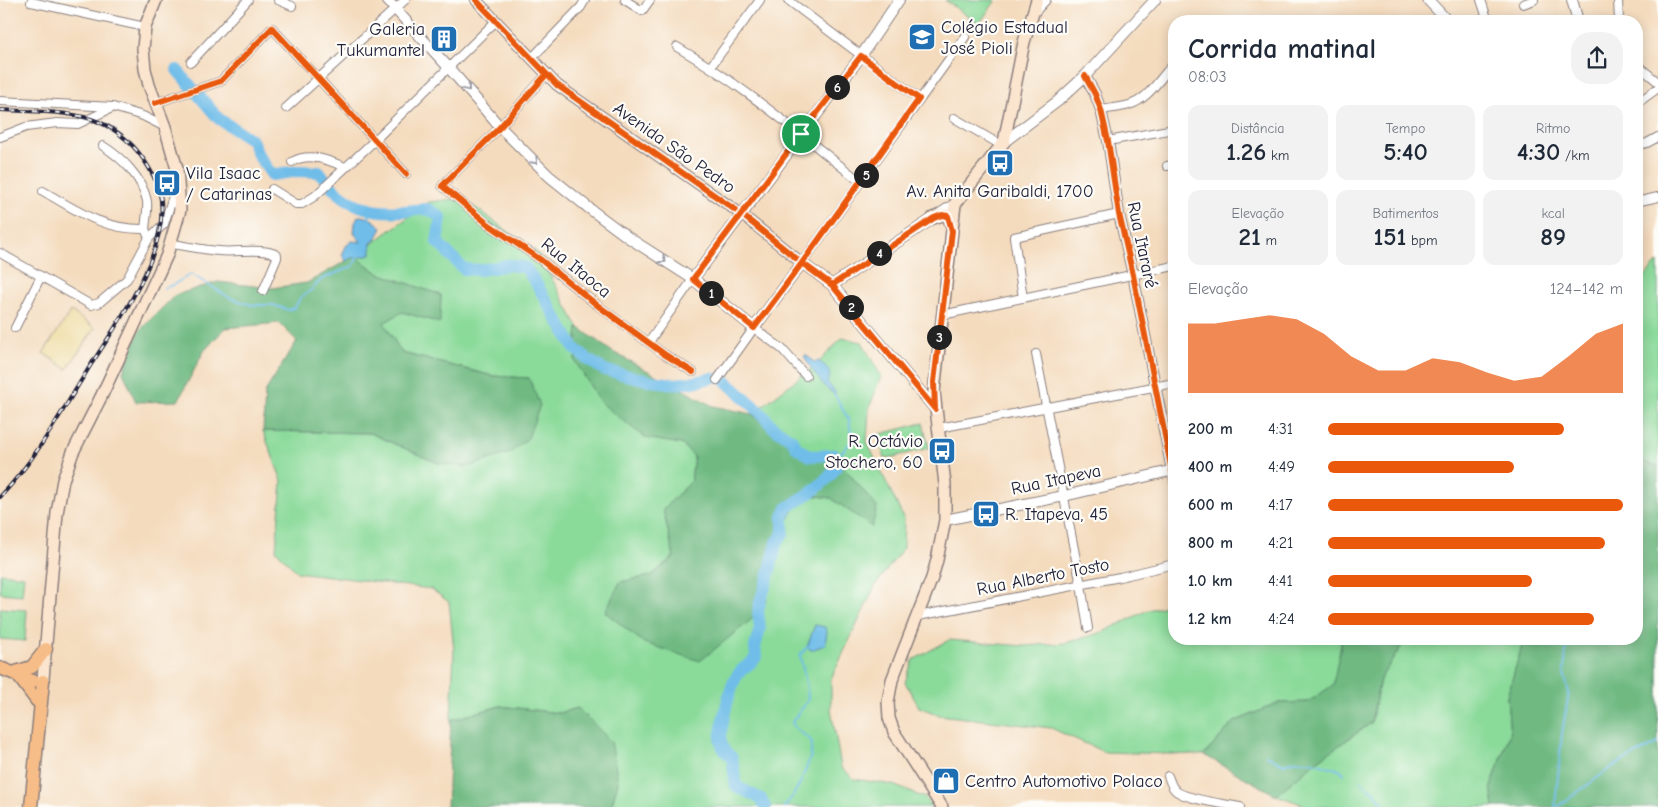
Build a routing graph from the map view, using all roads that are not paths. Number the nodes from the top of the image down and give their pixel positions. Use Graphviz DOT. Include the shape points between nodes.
graph roads {
  1 [pos="248,0"];
  2 [pos="278,0"];
  3 [pos="387,0"];
  4 [pos="405,0"];
  5 [pos="476,0"];
  6 [pos="585,0"];
  7 [pos="625,0"];
  8 [pos="650,0"];
  9 [pos="760,0"];
  10 [pos="788,0"];
  11 [pos="898,0"];
  12 [pos="1037,0"];
  13 [pos="1046,0"];
  14 [pos="1155,0"];
  15 [pos="1428,0"];
  16 [pos="1481,0"];
  17 [pos="1534,0"];
  18 [pos="1572,0"];
  19 [pos="1618,0"];
  20 [pos="30,2"];
  21 [pos="157,2"];
  22 [pos="1523,4"];
  23 [pos="292,6"];
  24 [pos="395,10"];
  25 [pos="1033,14"];
  26 [pos="1442,15"];
  27 [pos="1486,15"];
  28 [pos="1576,15"];
  29 [pos="1619,15"];
  30 [pos="496,22"];
  31 [pos="145,26"];
  32 [pos="965,36"];
  33 [pos="677,47"];
  34 [pos="861,56"];
  35 [pos="531,59"];
  36 [pos="191,62"];
  37 [pos="711,66"];
  38 [pos="450,68"];
  39 [pos="1168,70"];
  40 [pos="1643,70"];
  41 [pos="546,75"];
  42 [pos="147,76"];
  43 [pos="1084,76"];
  44 [pos="319,79"];
  45 [pos="1658,82"];
  46 [pos="1658,88"];
  47 [pos="919,99"];
  48 [pos="1643,99"];
  49 [pos="0,101"];
  50 [pos="155,102"];
  51 [pos="114,107"];
  52 [pos="286,108"];
  53 [pos="1101,110"];
  54 [pos="1011,114"];
  55 [pos="954,118"];
  56 [pos="1031,122"];
  57 [pos="500,127"];
  58 [pos="164,128"];
  59 [pos="1168,130"];
  60 [pos="801,134"];
  61 [pos="0,137"];
  62 [pos="1658,137"];
  63 [pos="374,141"];
  64 [pos="1108,141"];
  65 [pos="1003,144"];
  66 [pos="1643,145"];
  67 [pos="103,146"];
  68 [pos="292,162"];
  69 [pos="345,167"];
  70 [pos="406,174"];
  71 [pos="179,180"];
  72 [pos="861,182"];
  73 [pos="272,189"];
  74 [pos="43,191"];
  75 [pos="1658,197"];
  76 [pos="1643,200"];
  77 [pos="955,204"];
  78 [pos="741,214"];
  79 [pos="1119,214"];
  80 [pos="934,218"];
  81 [pos="145,229"];
  82 [pos="952,231"];
  83 [pos="149,238"];
  84 [pos="172,244"];
  85 [pos="0,253"];
  86 [pos="802,263"];
  87 [pos="1168,267"];
  88 [pos="1133,275"];
  89 [pos="41,276"];
  90 [pos="693,279"];
  91 [pos="832,285"];
  92 [pos="263,291"];
  93 [pos="1023,298"];
  94 [pos="947,313"];
  95 [pos="15,328"];
  96 [pos="754,328"];
  97 [pos="649,342"];
  98 [pos="1036,354"];
  99 [pos="693,372"];
  100 [pos="806,376"];
  101 [pos="717,380"];
  102 [pos="934,382"];
  103 [pos="1168,384"];
  104 [pos="1154,387"];
  105 [pos="918,389"];
  106 [pos="1046,408"];
  107 [pos="935,409"];
  108 [pos="939,428"];
  109 [pos="1168,451"];
  110 [pos="1168,475"];
  111 [pos="1064,496"];
  112 [pos="945,520"];
  113 [pos="1168,565"];
  114 [pos="1081,585"];
  115 [pos="918,616"];
  116 [pos="1088,628"];
  117 [pos="46,649"];
  118 [pos="10,671"];
  119 [pos="38,679"];
  120 [pos="39,707"];
  121 [pos="1168,776"];
  122 [pos="31,807"];
  123 [pos="942,807"];
  124 [pos="1240,807"];
  1 -- 36 [label="street"];
  2 -- 23 [label="street"];
  3 -- 24 [label="street"];
  4 -- 24 [label="street"];
  5 -- 30 [label="street, Avenida São Pedro"];
  6 -- 35 [label="street"];
  7 -- 8 [label="street" via="642,11"];
  9 -- 37 [label="street"];
  10 -- 34 [label="street"];
  11 -- 34 [label="street"];
  12 -- 25 [label="main road"];
  13 -- 25 [label="street"];
  14 -- 43 [label="street"];
  15 -- 26 [label="street"];
  16 -- 27 [label="street"];
  17 -- 22 [label="street"];
  18 -- 28 [label="street"];
  19 -- 29 [label="street"];
  20 -- 31 [label="street"];
  21 -- 31 [label="main road"];
  21 -- 42 [label="main road"];
  24 -- 38 [label="street"];
  24 -- 44 [label="street"];
  25 -- 54 [label="main road" via="1024,42"];
  30 -- 35 [label="street, Avenida São Pedro"];
  30 -- 38 [label="street"];
  31 -- 42 [label="main road" via="143,49"];
  32 -- 47 [label="street"];
  33 -- 37 [label="street"];
  34 -- 47 [label="street"];
  34 -- 60 [label="street"];
  35 -- 41 [label="street, Avenida São Pedro"];
  37 -- 60 [label="street"];
  38 -- 57 [label="street, one-way"];
  38 -- 63 [label="street"];
  39 -- 53 [label="street" via="1138,102"];
  40 -- 45 [label="street"];
  41 -- 57 [label="street"];
  41 -- 78 [label="street, Avenida São Pedro"];
  42 -- 50 [label="main road"];
  43 -- 53 [label="street, Rua Itararé"];
  43 -- 56 [label="street"];
  44 -- 50 [label="street" via="272,28 220,81"];
  44 -- 52 [label="street"];
  44 -- 63 [label="street"];
  46 -- 48 [label="street"];
  47 -- 72 [label="street"];
  49 -- 51 [label="street"];
  50 -- 58 [label="main road"];
  51 -- 58 [label="street" via="143,116"];
  51 -- 61 [label="street" via="78,124 26,127"];
  53 -- 64 [label="street, Rua Itararé"];
  54 -- 56 [label="street" via="1019,124"];
  54 -- 65 [label="main road"];
  55 -- 65 [label="street"];
  56 -- 65 [label="street"];
  57 -- 90 [label="street, one-way" via="550,176 590,209"];
  57 -- 97 [label="street, Rua Itaoca" via="442,186 488,224 527,248"];
  58 -- 71 [label="main road"];
  59 -- 64 [label="street"];
  60 -- 72 [label="street"];
  60 -- 78 [label="street"];
  62 -- 66 [label="street"];
  63 -- 69 [label="street"];
  63 -- 70 [label="street"];
  64 -- 79 [label="street, Rua Itararé"];
  65 -- 77 [label="main road"];
  67 -- 81 [label="street" via="118,156 142,187 148,212"];
  68 -- 69 [label="street" via="300,157 312,157"];
  69 -- 73 [label="street" via="302,204 296,204"];
  71 -- 83 [label="street" via="164,224"];
  71 -- 84 [label="main road" via="180,210"];
  72 -- 86 [label="street"];
  74 -- 81 [label="street" via="95,220 115,227"];
  75 -- 76 [label="street"];
  77 -- 80 [label="street"];
  77 -- 82 [label="main road"];
  78 -- 86 [label="street, Avenida São Pedro"];
  78 -- 90 [label="street"];
  79 -- 88 [label="street, Rua Itararé"];
  79 -- 93 [label="street" via="1014,238"];
  80 -- 82 [label="main road" via="948,216"];
  80 -- 91 [label="street"];
  81 -- 83 [label="street"];
  82 -- 94 [label="main road"];
  83 -- 89 [label="street" via="127,279 99,303 91,305"];
  84 -- 92 [label="street" via="219,252 274,253 277,258"];
  84 -- 117 [label="main road" via="73,452 63,480"];
  85 -- 89 [label="street"];
  86 -- 91 [label="street, Avenida São Pedro"];
  86 -- 96 [label="street"];
  87 -- 88 [label="street"];
  88 -- 93 [label="street"];
  88 -- 104 [label="street, Rua Itararé"];
  89 -- 95 [label="street"];
  90 -- 96 [label="street"];
  90 -- 97 [label="street"];
  91 -- 105 [label="street, Avenida São Pedro"];
  93 -- 94 [label="street"];
  94 -- 102 [label="main road"];
  96 -- 100 [label="street" via="782,349"];
  96 -- 101 [label="street"];
  97 -- 99 [label="street, Rua Itaoca"];
  98 -- 106 [label="street"];
  102 -- 105 [label="street" via="926,390"];
  102 -- 107 [label="main road"];
  103 -- 104 [label="street"];
  104 -- 106 [label="street"];
  104 -- 109 [label="street, Rua Itararé"];
  105 -- 107 [label="street, Avenida São Pedro"];
  106 -- 108 [label="street"];
  106 -- 111 [label="street"];
  107 -- 108 [label="main road"];
  108 -- 112 [label="main road"];
  110 -- 111 [label="street, Rua Itapeva"];
  111 -- 112 [label="street, Rua Itapeva"];
  111 -- 114 [label="street"];
  112 -- 115 [label="main road" via="937,560"];
  113 -- 114 [label="street, Rua Alberto Tosto"];
  114 -- 115 [label="street, Rua Alberto Tosto"];
  114 -- 116 [label="street"];
  115 -- 123 [label="main road" via="892,680 889,718 898,740"];
  117 -- 118 [label="main road" via="32,667"];
  117 -- 119 [label="main road"];
  118 -- 119 [label="main road"];
  118 -- 120 [label="main road" via="28,688"];
  119 -- 120 [label="main road"];
  120 -- 122 [label="main road"];
  121 -- 124 [label="street" via="1176,792 1185,796"];
}
